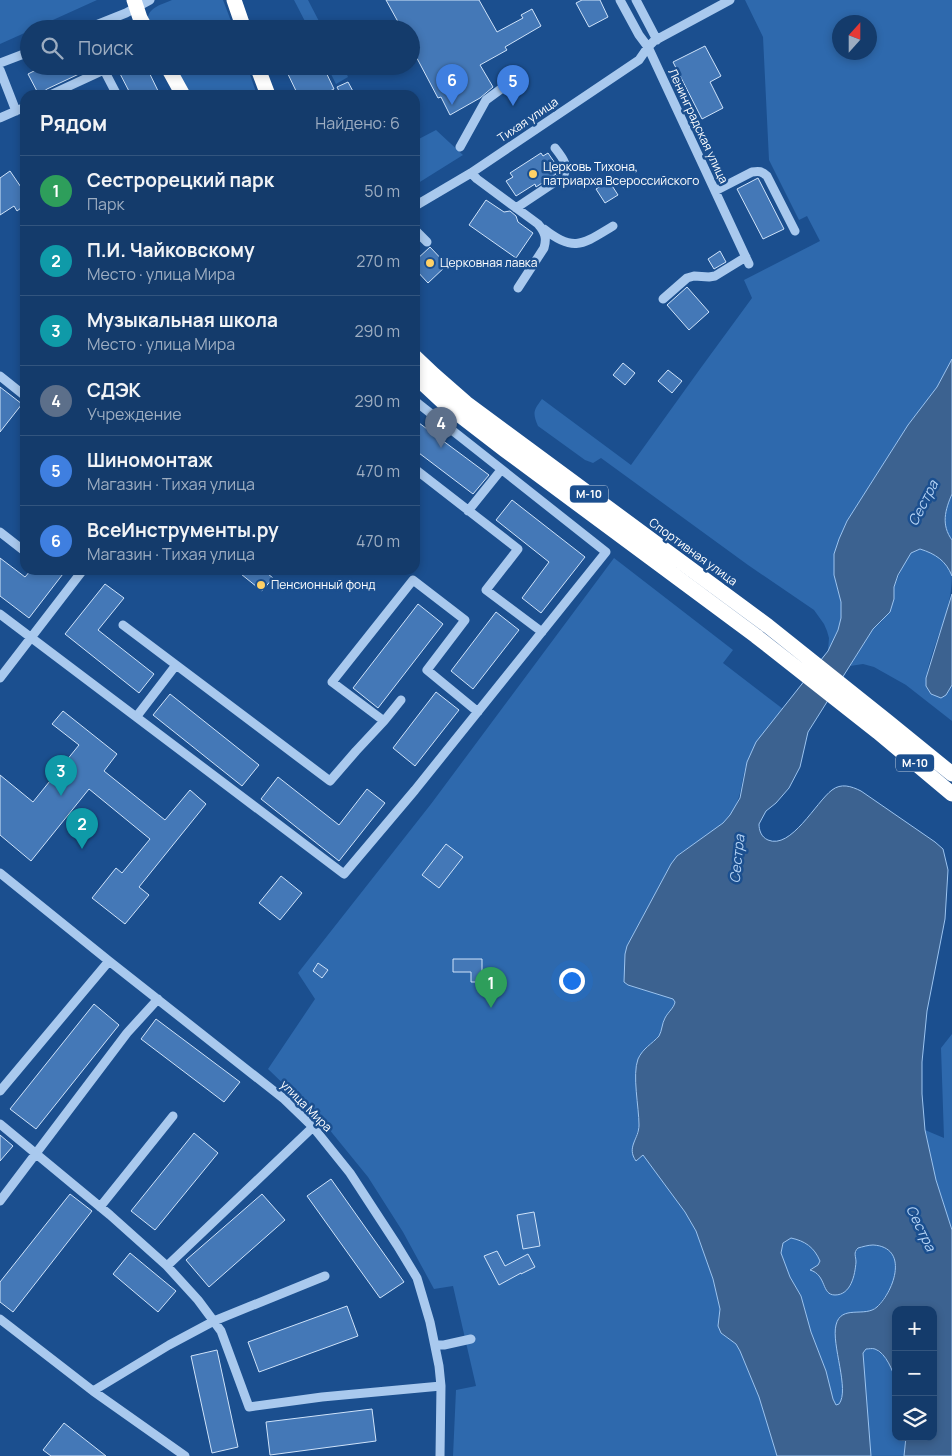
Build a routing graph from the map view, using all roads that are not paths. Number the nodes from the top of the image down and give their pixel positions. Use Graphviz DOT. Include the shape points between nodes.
graph roads {
  1 [pos="234,0"];
  2 [pos="620,0"];
  3 [pos="636,0"];
  4 [pos="730,0"];
  5 [pos="140,2"];
  6 [pos="108,20"];
  7 [pos="144,20"];
  8 [pos="241,20"];
  9 [pos="656,40"];
  10 [pos="648,47"];
  11 [pos="20,55"];
  12 [pos="0,63"];
  13 [pos="0,70"];
  14 [pos="93,75"];
  15 [pos="106,75"];
  16 [pos="172,75"];
  17 [pos="260,75"];
  18 [pos="501,89"];
  19 [pos="61,90"];
  20 [pos="114,90"];
  21 [pos="180,90"];
  22 [pos="266,90"];
  23 [pos="20,109"];
  24 [pos="16,111"];
  25 [pos="0,118"];
  26 [pos="460,147"];
  27 [pos="555,148"];
  28 [pos="472,173"];
  29 [pos="715,191"];
  30 [pos="420,203"];
  31 [pos="516,208"];
  32 [pos="538,224"];
  33 [pos="613,226"];
  34 [pos="795,232"];
  35 [pos="420,235"];
  36 [pos="427,242"];
  37 [pos="518,288"];
  38 [pos="663,299"];
  39 [pos="420,362"];
  40 [pos="0,376"];
  41 [pos="420,381"];
  42 [pos="20,392"];
  43 [pos="420,405"];
  44 [pos="501,470"];
  45 [pos="420,473"];
  46 [pos="468,510"];
  47 [pos="0,532"];
  48 [pos="20,548"];
  49 [pos="79,575"];
  50 [pos="0,614"];
  51 [pos="123,625"];
  52 [pos="542,632"];
  53 [pos="31,638"];
  54 [pos="176,665"];
  55 [pos="0,678"];
  56 [pos="401,700"];
  57 [pos="478,712"];
  58 [pos="137,716"];
  59 [pos="384,721"];
  60 [pos="882,726"];
  61 [pos="952,774"];
  62 [pos="952,794"];
  63 [pos="0,873"];
  64 [pos="109,961"];
  65 [pos="158,998"];
  66 [pos="0,1092"];
  67 [pos="173,1116"];
  68 [pos="0,1124"];
  69 [pos="313,1128"];
  70 [pos="36,1154"];
  71 [pos="0,1201"];
  72 [pos="100,1207"];
  73 [pos="167,1266"];
  74 [pos="325,1276"];
  75 [pos="0,1319"];
  76 [pos="214,1321"];
  77 [pos="472,1339"];
  78 [pos="435,1345"];
  79 [pos="441,1386"];
  80 [pos="93,1391"];
  81 [pos="185,1456"];
  82 [pos="440,1456"];
  1 -- 8 [label="highway"];
  2 -- 10 [label="street, Ленинградская улица"];
  3 -- 9 [label="street"];
  4 -- 9 [label="street, Тихая улица"];
  5 -- 6 [label="street" via="126,13"];
  5 -- 7 [label="highway"];
  9 -- 10 [label="street, Тихая улица"];
  10 -- 28 [label="street, Тихая улица" via="640,60"];
  10 -- 29 [label="street, Ленинградская улица"];
  11 -- 12 [label="street"];
  13 -- 24 [label="street"];
  14 -- 19 [label="street"];
  15 -- 20 [label="street"];
  16 -- 21 [label="highway"];
  17 -- 22 [label="highway"];
  18 -- 26 [label="street" via="486,100"];
  23 -- 24 [label="street"];
  24 -- 25 [label="street"];
  27 -- 31 [label="street" via="565,162 565,174"];
  28 -- 30 [label="street, Тихая улица"];
  28 -- 31 [label="street"];
  29 -- 34 [label="street" via="752,172 763,173"];
  29 -- 38 [label="street, Ленинградская улица" via="748,260 709,278 687,278"];
  31 -- 32 [label="street"];
  32 -- 33 [label="street" via="555,238 578,244"];
  32 -- 37 [label="street" via="546,242"];
  35 -- 36 [label="street"];
  39 -- 60 [label="highway, Спортивная улица / М-10" via="466,403 768,626"];
  40 -- 42 [label="street"];
  41 -- 60 [label="highway, Спортивная улица / М-10" via="498,444"];
  43 -- 44 [label="street"];
  44 -- 46 [label="street"];
  44 -- 52 [label="street" via="606,552"];
  45 -- 46 [label="street"];
  46 -- 52 [label="street" via="518,549 486,590"];
  47 -- 48 [label="street"];
  49 -- 53 [label="street"];
  50 -- 53 [label="street"];
  51 -- 54 [label="street"];
  52 -- 57 [label="street"];
  53 -- 55 [label="street"];
  53 -- 58 [label="street"];
  54 -- 58 [label="street"];
  54 -- 59 [label="street" via="330,781"];
  56 -- 59 [label="street"];
  57 -- 58 [label="street" via="344,874"];
  57 -- 59 [label="street" via="427,670 465,620 413,580 332,682"];
  60 -- 61 [label="highway, Спортивная улица / М-10"];
  60 -- 62 [label="highway, Спортивная улица / М-10"];
  63 -- 64 [label="street, улица Мира"];
  64 -- 65 [label="street, улица Мира"];
  64 -- 66 [label="street"];
  65 -- 69 [label="street, улица Мира" via="284,1099"];
  65 -- 70 [label="street" via="127,1033"];
  67 -- 72 [label="street"];
  68 -- 70 [label="street"];
  69 -- 73 [label="street"];
  69 -- 78 [label="street, улица Мира" via="350,1173 417,1278"];
  70 -- 71 [label="street"];
  70 -- 72 [label="street"];
  72 -- 73 [label="street"];
  73 -- 76 [label="street"];
  74 -- 76 [label="street"];
  75 -- 80 [label="street"];
  76 -- 79 [label="street" via="221,1331 249,1407"];
  76 -- 80 [label="street"];
  77 -- 78 [label="street"];
  78 -- 79 [label="street, улица Мира"];
  79 -- 82 [label="street, улица Мира"];
  80 -- 81 [label="street"];
}
